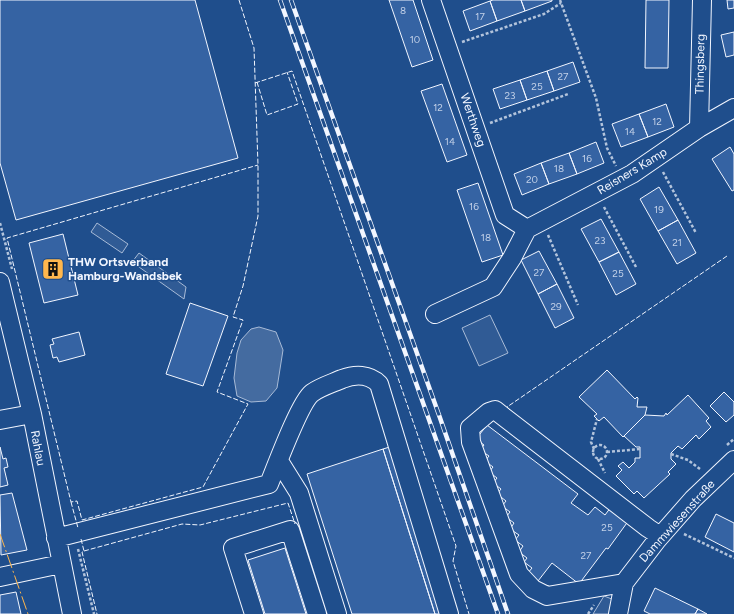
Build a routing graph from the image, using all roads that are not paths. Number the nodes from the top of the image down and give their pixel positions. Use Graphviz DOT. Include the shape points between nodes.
graph roads {
  1 [pos="431,0"];
  2 [pos="702,0"];
  3 [pos="734,108"];
  4 [pos="699,128"];
  5 [pos="535,225"];
  6 [pos="0,282"];
  7 [pos="3,308"];
  8 [pos="435,314"];
  9 [pos="32,414"];
  10 [pos="0,420"];
  11 [pos="734,460"];
  12 [pos="279,462"];
  13 [pos="664,531"];
  14 [pos="56,538"];
  15 [pos="61,564"];
  16 [pos="0,577"];
  17 [pos="624,583"];
  18 [pos="72,614"];
  19 [pos="254,614"];
  20 [pos="317,614"];
  21 [pos="337,614"];
  22 [pos="449,614"];
  23 [pos="618,614"];
  1 -- 5 [label="street, Werthweg" via="505,215"];
  2 -- 4 [label="street, Thingsberg"];
  3 -- 4 [label="street, Reisners Kamp"];
  4 -- 5 [label="street, Reisners Kamp" via="622,179"];
  5 -- 8 [label="street" via="493,287"];
  6 -- 7 [label="street, Rahlau"];
  7 -- 9 [label="street, Rahlau"];
  9 -- 10 [label="street"];
  9 -- 14 [label="street, Rahlau"];
  11 -- 13 [label="street, Dammwiesenstraße"];
  12 -- 14 [label="street" via="269,484"];
  12 -- 21 [label="street" via="299,493"];
  12 -- 22 [label="street" via="301,408 311,393 348,377 361,375 374,379 379,384"];
  13 -- 17 [label="street, Dammwiesenstraße"];
  13 -- 17 [label="street" via="648,528 495,410 470,428 471,442 519,574 534,589 547,596"];
  14 -- 15 [label="street, Rahlau"];
  15 -- 16 [label="street"];
  15 -- 18 [label="street, Rahlau"];
  17 -- 23 [label="street"];
  19 -- 20 [label="street" via="233,548 290,530"];
}
